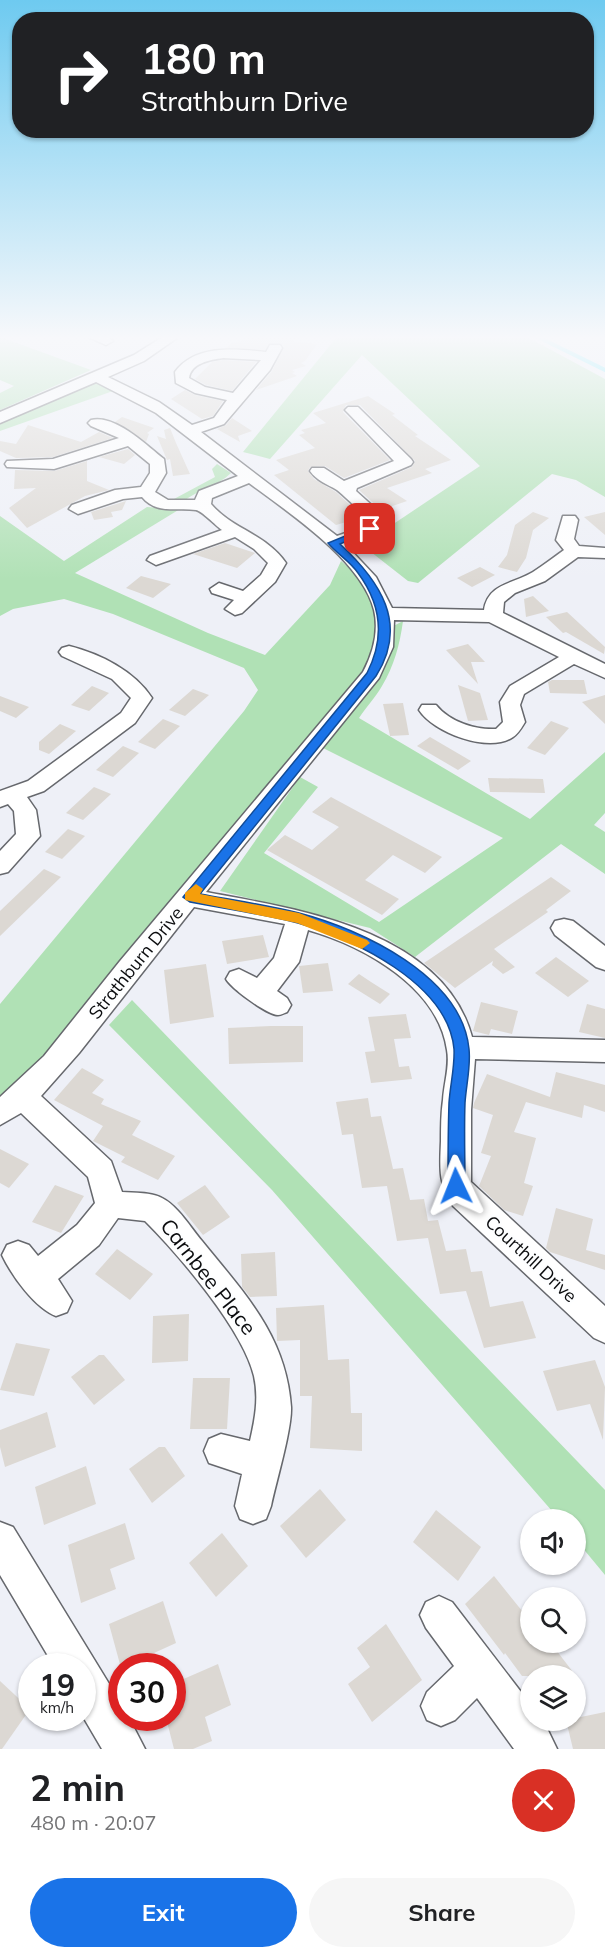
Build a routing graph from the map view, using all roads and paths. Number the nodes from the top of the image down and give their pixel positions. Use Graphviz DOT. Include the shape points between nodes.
graph roads {
  1 [pos="95,420"];
  2 [pos="97,420"];
  3 [pos="173,420"];
  4 [pos="219,420"];
  5 [pos="348,420"];
  6 [pos="363,420"];
  7 [pos="342,423"];
  8 [pos="78,427"];
  9 [pos="188,431"];
  10 [pos="130,440"];
  11 [pos="6,464"];
  12 [pos="318,471"];
  13 [pos="250,477"];
  14 [pos="346,488"];
  15 [pos="146,492"];
  16 [pos="202,504"];
  17 [pos="72,512"];
  18 [pos="569,520"];
  19 [pos="237,530"];
  20 [pos="333,543"];
  21 [pos="574,551"];
  22 [pos="605,553"];
  23 [pos="151,561"];
  24 [pos="219,589"];
  25 [pos="384,614"];
  26 [pos="493,616"];
  27 [pos="69,652"];
  28 [pos="574,656"];
  29 [pos="605,672"];
  30 [pos="429,710"];
  31 [pos="7,798"];
  32 [pos="0,866"];
  33 [pos="190,897"];
  34 [pos="299,919"];
  35 [pos="564,928"];
  36 [pos="605,960"];
  37 [pos="259,992"];
  38 [pos="461,1048"];
  39 [pos="605,1051"];
  40 [pos="11,1105"];
  41 [pos="110,1204"];
  42 [pos="56,1301"];
  43 [pos="605,1327"];
  44 [pos="221,1451"];
  45 [pos="262,1461"];
  46 [pos="253,1506"];
  47 [pos="0,1540"];
  48 [pos="439,1615"];
  49 [pos="68,1653"];
  50 [pos="479,1669"];
  51 [pos="96,1700"];
  52 [pos="441,1706"];
  53 [pos="125,1749"];
  54 [pos="537,1749"];
  1 -- 8 [label="street"];
  2 -- 10 [label="street"];
  3 -- 9 [label="street, Strathburn Drive"];
  4 -- 9 [label="street"];
  5 -- 7 [label="street"];
  6 -- 14 [label="street" via="405,462"];
  9 -- 13 [label="street, Strathburn Drive"];
  10 -- 11 [label="street" via="54,464"];
  10 -- 15 [label="street" via="155,458 159,466"];
  12 -- 14 [label="street"];
  13 -- 16 [label="street" via="205,495"];
  13 -- 20 [label="street, Strathburn Drive"];
  14 -- 20 [label="street" via="374,514 375,524"];
  15 -- 16 [label="street" via="168,505"];
  15 -- 17 [label="street" via="121,494"];
  16 -- 19 [label="street"];
  18 -- 21 [label="street" via="565,540"];
  19 -- 23 [label="street"];
  19 -- 24 [label="street" via="264,546 277,563 268,578 240,604"];
  20 -- 25 [label="street, Strathburn Drive" via="368,578"];
  21 -- 22 [label="street"];
  21 -- 26 [label="street" via="538,577 499,596"];
  25 -- 26 [label="street"];
  25 -- 33 [label="street, Strathburn Drive" via="385,643 372,674"];
  26 -- 28 [label="street"];
  27 -- 31 [label="street" via="117,672 133,684 142,698 128,718 36,786"];
  28 -- 29 [label="street"];
  28 -- 30 [label="street" via="517,690 508,707 514,722 502,735 493,737 444,724"];
  31 -- 32 [label="street" via="25,810 28,836"];
  33 -- 34 [label="street, Courthill Drive"];
  33 -- 40 [label="street, Strathburn Drive" via="57,1060"];
  34 -- 37 [label="street" via="286,962"];
  34 -- 38 [label="street, Courthill Drive" via="351,937 425,982 441,999"];
  35 -- 36 [label="street"];
  38 -- 39 [label="street"];
  38 -- 43 [label="street, Courthill Drive" via="456,1186"];
  40 -- 41 [label="street" via="101,1170"];
  41 -- 42 [label="street" via="91,1232 27,1266"];
  41 -- 45 [label="street, Carnbee Place" via="153,1208 237,1308 260,1344 271,1378 274,1411"];
  44 -- 45 [label="street"];
  45 -- 46 [label="street, Carnbee Place"];
  47 -- 49 [label="street"];
  48 -- 50 [label="street"];
  50 -- 52 [label="street"];
  50 -- 54 [label="street"];
  51 -- 53 [label="street"];
}
